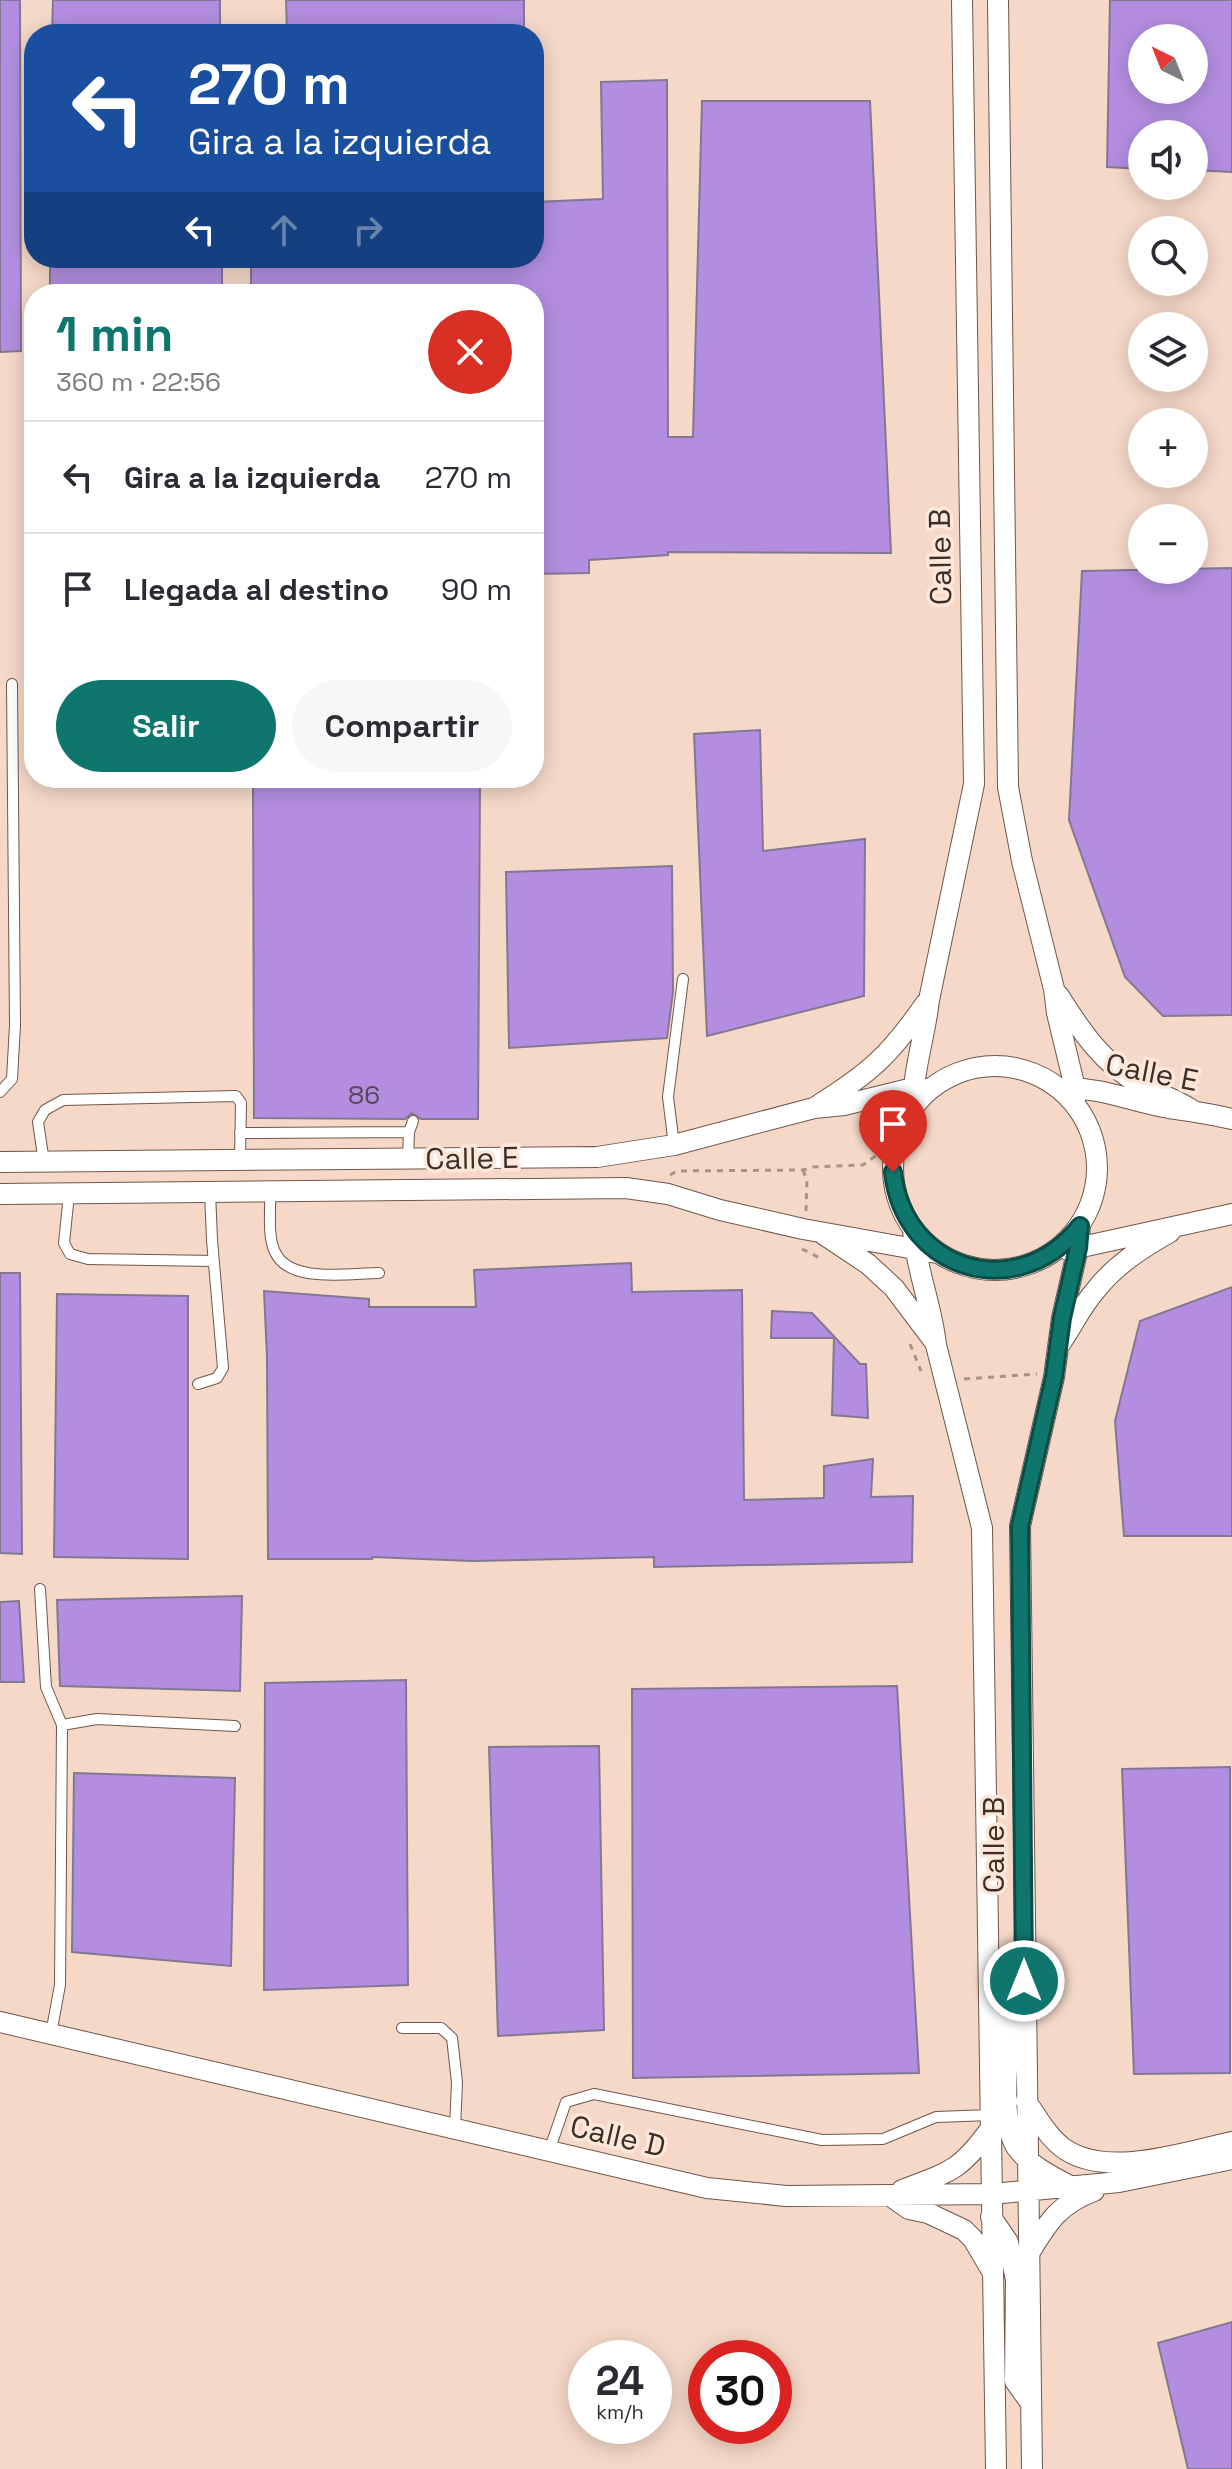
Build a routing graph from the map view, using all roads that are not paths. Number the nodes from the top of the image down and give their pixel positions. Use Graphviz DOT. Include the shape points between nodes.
graph roads {
  1 [pos="962,0"];
  2 [pos="998,0"];
  3 [pos="12,684"];
  4 [pos="683,979"];
  5 [pos="1054,989"];
  6 [pos="929,1000"];
  7 [pos="0,1092"];
  8 [pos="1070,1093"];
  9 [pos="918,1095"];
  10 [pos="814,1108"];
  11 [pos="1192,1110"];
  12 [pos="1232,1119"];
  13 [pos="240,1133"];
  14 [pos="674,1145"];
  15 [pos="0,1151"];
  16 [pos="408,1158"];
  17 [pos="240,1160"];
  18 [pos="0,1162"];
  19 [pos="44,1162"];
  20 [pos="270,1190"];
  21 [pos="210,1192"];
  22 [pos="0,1194"];
  23 [pos="69,1194"];
  24 [pos="1232,1214"];
  25 [pos="1080,1226"];
  26 [pos="1177,1227"];
  27 [pos="823,1234"];
  28 [pos="914,1240"];
  29 [pos="1078,1248"];
  30 [pos="1055,1251"];
  31 [pos="214,1261"];
  32 [pos="379,1273"];
  33 [pos="1060,1344"];
  34 [pos="936,1345"];
  35 [pos="198,1384"];
  36 [pos="40,1589"];
  37 [pos="62,1725"];
  38 [pos="235,1726"];
  39 [pos="989,1966"];
  40 [pos="0,2022"];
  41 [pos="402,2028"];
  42 [pos="51,2034"];
  43 [pos="1026,2101"];
  44 [pos="991,2122"];
  45 [pos="455,2129"];
  46 [pos="1232,2142"];
  47 [pos="549,2151"];
  48 [pos="1026,2157"];
  49 [pos="1232,2159"];
  50 [pos="1123,2173"];
  51 [pos="1067,2184"];
  52 [pos="1027,2191"];
  53 [pos="992,2194"];
  54 [pos="889,2195"];
  55 [pos="961,2195"];
  56 [pos="993,2219"];
  57 [pos="1028,2255"];
  58 [pos="993,2274"];
  59 [pos="1030,2402"];
  60 [pos="996,2469"];
  61 [pos="1032,2469"];
  1 -- 6 [label="street, Calle B" via="974,784"];
  2 -- 5 [label="street" via="1008,787"];
  3 -- 7 [label="lane" via="15,1025 12,1079"];
  4 -- 14 [label="lane" via="668,1097"];
  5 -- 8 [label="street"];
  5 -- 11 [label="street" via="1113,1066"];
  6 -- 9 [label="street, Calle B"];
  6 -- 10 [label="street, Calle E" via="877,1065"];
  8 -- 9 [label="street" via="1030,1071 995,1065 961,1071"];
  8 -- 11 [label="street, Calle E"];
  8 -- 25 [label="street" via="1092,1132 1098,1164 1093,1196"];
  9 -- 10 [label="street, Calle E"];
  9 -- 28 [label="street" via="893,1156 894,1187"];
  10 -- 14 [label="street, Calle E"];
  11 -- 12 [label="street, Calle E"];
  13 -- 16 [label="lane" via="411,1126"];
  13 -- 17 [label="lane"];
  13 -- 19 [label="lane" via="241,1103 236,1096 63,1100 45,1110 38,1122"];
  14 -- 16 [label="street, Calle E" via="597,1157"];
  15 -- 18 [label="lane"];
  16 -- 17 [label="street, Calle E"];
  17 -- 19 [label="street, Calle E"];
  18 -- 19 [label="street, Calle E"];
  20 -- 21 [label="street, Calle E"];
  20 -- 27 [label="street, Calle E" via="626,1188"];
  20 -- 32 [label="lane" via="274,1252 285,1266 306,1274"];
  21 -- 23 [label="street, Calle E"];
  21 -- 31 [label="lane"];
  22 -- 23 [label="street, Calle E"];
  23 -- 31 [label="lane" via="64,1243 70,1254 88,1259"];
  24 -- 26 [label="street"];
  25 -- 29 [label="street, Calle B"];
  25 -- 30 [label="street"];
  26 -- 29 [label="street"];
  26 -- 33 [label="street" via="1108,1276"];
  27 -- 28 [label="street, Calle E"];
  27 -- 34 [label="street, Calle B" via="894,1288"];
  28 -- 30 [label="street" via="987,1270 1023,1267"];
  28 -- 34 [label="street, Calle B"];
  29 -- 30 [label="street"];
  29 -- 33 [label="street, Calle B"];
  31 -- 35 [label="lane" via="223,1368 217,1378"];
  33 -- 43 [label="street, Calle B" via="1020,1526"];
  34 -- 39 [label="street, Calle B" via="982,1528"];
  36 -- 37 [label="lane" via="46,1687"];
  37 -- 38 [label="lane" via="97,1719"];
  37 -- 42 [label="lane" via="60,1985"];
  39 -- 44 [label="street, Calle B"];
  39 -- 48 [label="street" via="1008,2000 1010,2135"];
  40 -- 42 [label="street, Calle D"];
  41 -- 45 [label="lane" via="441,2028 452,2038"];
  42 -- 45 [label="street, Calle D"];
  43 -- 48 [label="street, Calle B"];
  43 -- 50 [label="street, Calle D" via="1066,2150"];
  44 -- 47 [label="lane" via="936,2117 883,2139 822,2140 594,2094 566,2102"];
  44 -- 53 [label="street, Calle B"];
  44 -- 54 [label="street" via="973,2154 954,2170"];
  45 -- 47 [label="street, Calle D"];
  46 -- 50 [label="street, Calle D"];
  47 -- 54 [label="street, Calle D" via="707,2188 786,2196"];
  48 -- 51 [label="street"];
  48 -- 52 [label="street, Calle B"];
  49 -- 50 [label="street, Calle D"];
  50 -- 51 [label="street, Calle D"];
  50 -- 57 [label="street" via="1054,2214"];
  51 -- 52 [label="street, Calle D"];
  52 -- 53 [label="street, Calle D"];
  52 -- 57 [label="street, Calle B"];
  53 -- 55 [label="street, Calle D"];
  53 -- 56 [label="street, Calle B"];
  54 -- 55 [label="street, Calle D"];
  54 -- 58 [label="street" via="909,2209 964,2230"];
  55 -- 56 [label="street"];
  56 -- 58 [label="street, Calle B"];
  56 -- 59 [label="street" via="1008,2242 1016,2280 1015,2381"];
  57 -- 59 [label="street, Calle B"];
  58 -- 60 [label="street, Calle B"];
  59 -- 61 [label="street, Calle B"];
}
